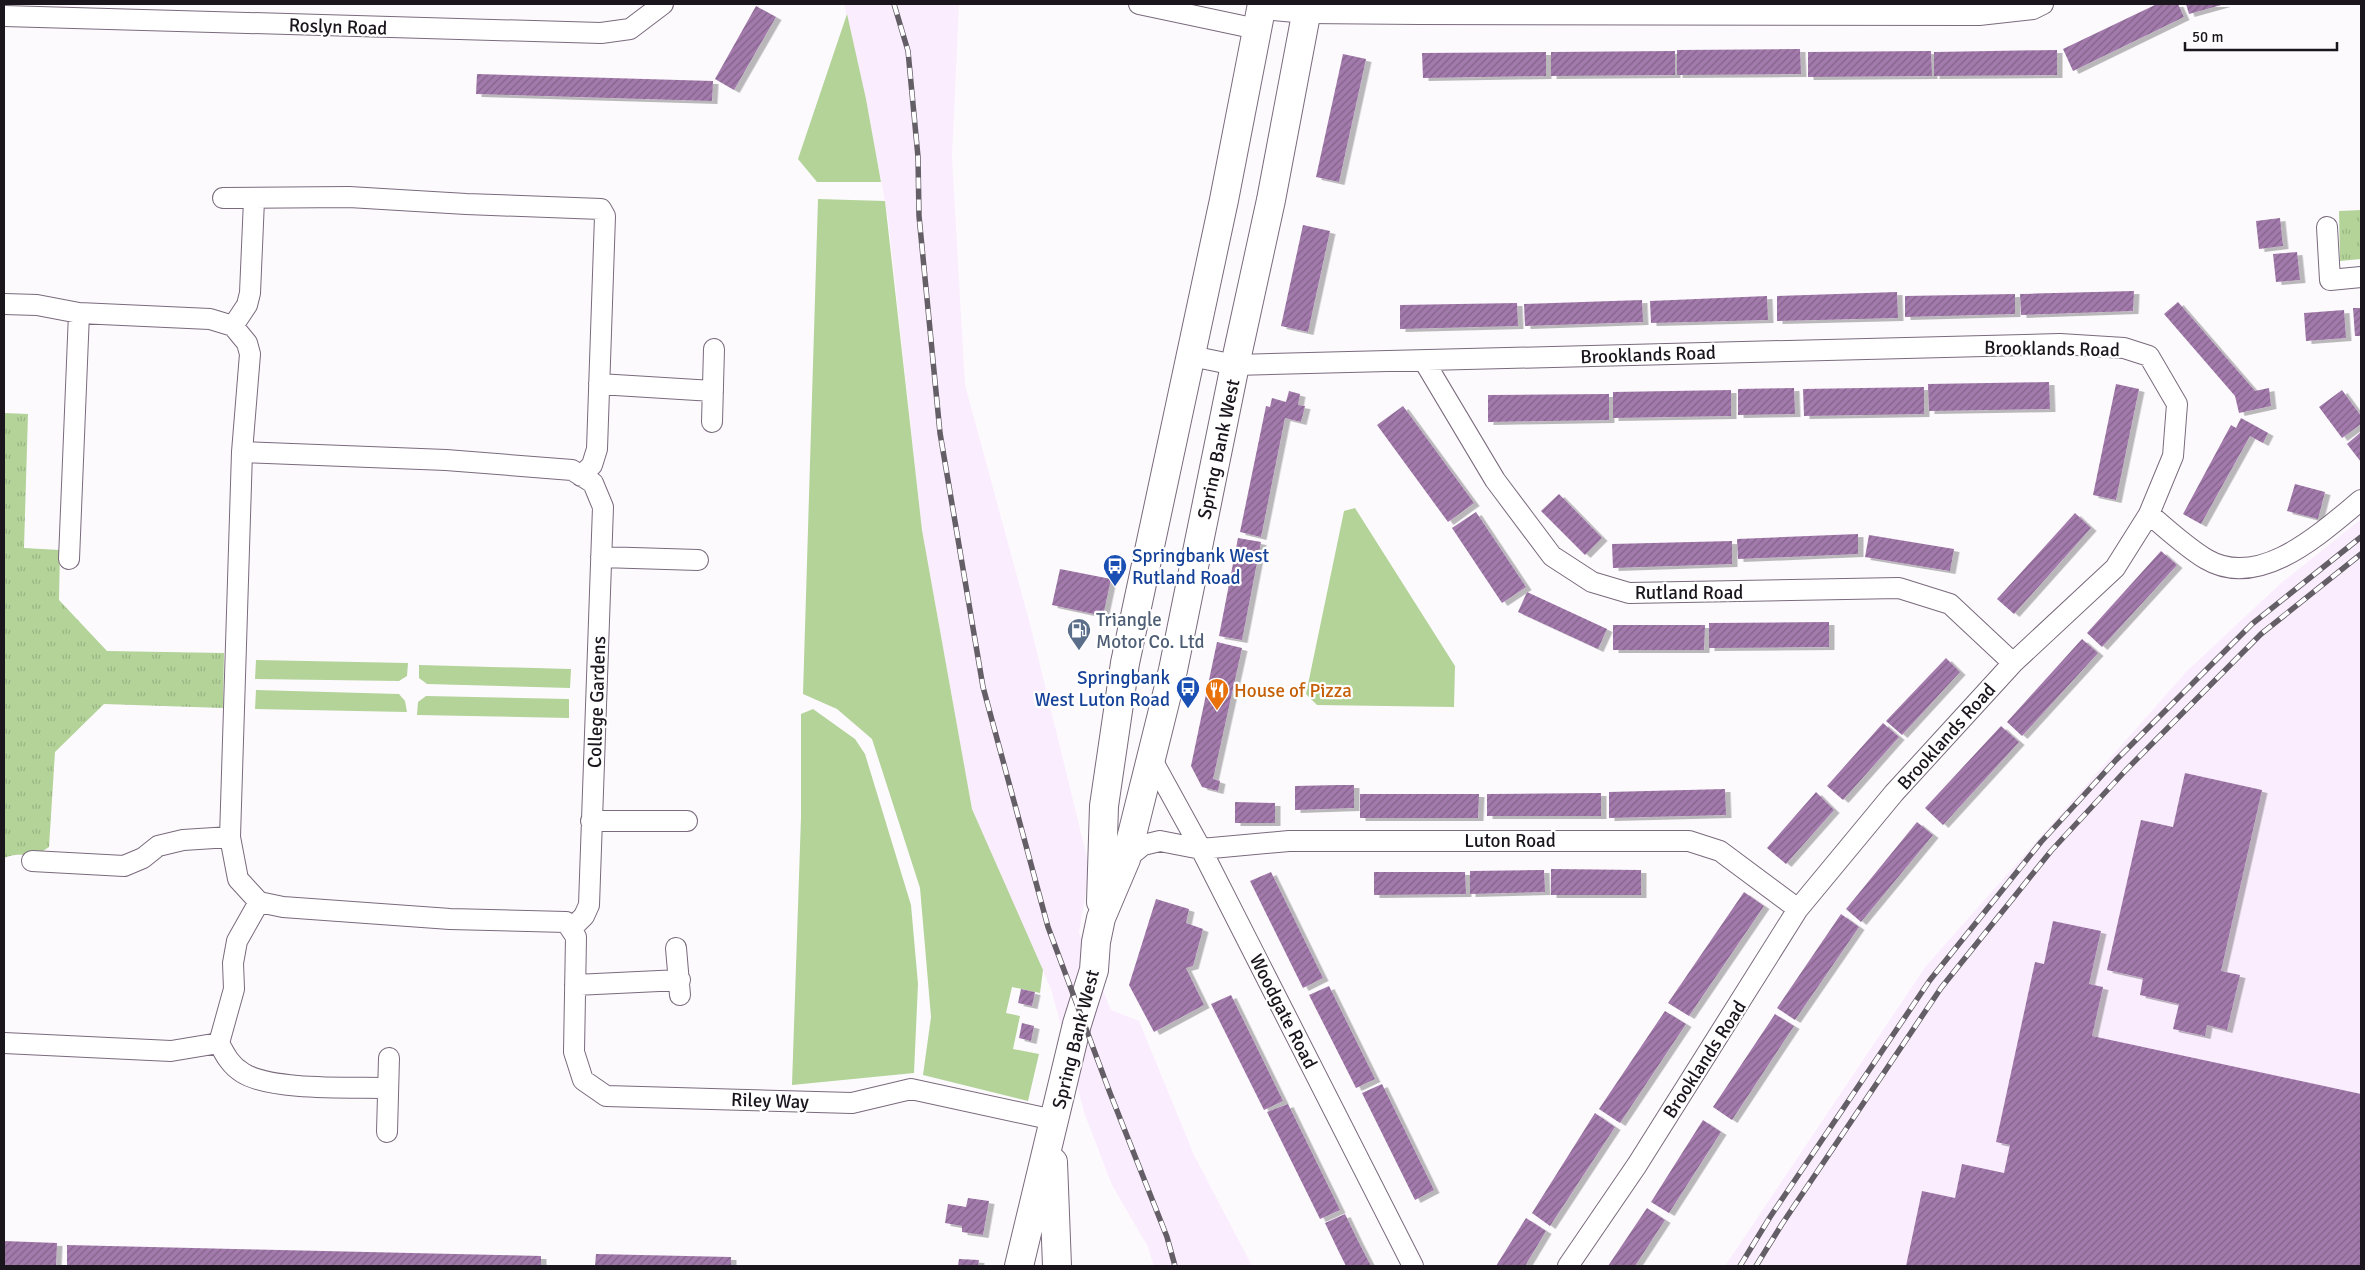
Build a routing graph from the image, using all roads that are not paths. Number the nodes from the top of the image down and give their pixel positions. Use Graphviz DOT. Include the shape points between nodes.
graph roads {
  1 [pos="663,4"];
  2 [pos="1139,4"];
  3 [pos="2043,4"];
  4 [pos="1307,8"];
  5 [pos="1260,14"];
  6 [pos="4,16"];
  7 [pos="223,198"];
  8 [pos="254,200"];
  9 [pos="2327,227"];
  10 [pos="2361,277"];
  11 [pos="4,304"];
  12 [pos="79,313"];
  13 [pos="233,326"];
  14 [pos="714,350"];
  15 [pos="1190,356"];
  16 [pos="1424,361"];
  17 [pos="1235,365"];
  18 [pos="599,384"];
  19 [pos="713,391"];
  20 [pos="712,422"];
  21 [pos="242,452"];
  22 [pos="581,476"];
  23 [pos="2361,500"];
  24 [pos="2148,514"];
  25 [pos="601,557"];
  26 [pos="69,559"];
  27 [pos="698,560"];
  28 [pos="2012,663"];
  29 [pos="1151,758"];
  30 [pos="591,821"];
  31 [pos="687,821"];
  32 [pos="230,837"];
  33 [pos="1201,848"];
  34 [pos="1126,859"];
  35 [pos="32,861"];
  36 [pos="259,902"];
  37 [pos="1798,909"];
  38 [pos="1101,918"];
  39 [pos="571,929"];
  40 [pos="676,948"];
  41 [pos="575,985"];
  42 [pos="4,1043"];
  43 [pos="219,1043"];
  44 [pos="390,1058"];
  45 [pos="388,1088"];
  46 [pos="1053,1125"];
  47 [pos="387,1132"];
  48 [pos="1019,1266"];
  49 [pos="1057,1266"];
  50 [pos="1413,1266"];
  51 [pos="1568,1266"];
  1 -- 6 [label="street, Roslyn Road" via="630,29 601,33"];
  2 -- 5 [label="street"];
  3 -- 4 [label="street" via="2033,9 1979,14"];
  4 -- 5 [label="street"];
  4 -- 17 [label="street, Spring Bank West" via="1271,200"];
  5 -- 15 [label="street, Spring Bank West"];
  7 -- 8 [label="street"];
  8 -- 13 [label="street" via="250,293"];
  8 -- 18 [label="street" via="349,197 601,209 605,216"];
  9 -- 10 [label="street" via="2330,280"];
  11 -- 12 [label="street" via="37,305"];
  12 -- 13 [label="street" via="196,318"];
  12 -- 26 [label="street"];
  13 -- 21 [label="street" via="247,343 250,354"];
  14 -- 19 [label="street"];
  15 -- 17 [label="street, Brooklands Road"];
  15 -- 38 [label="street, Spring Bank West" via="1125,663 1104,806"];
  16 -- 17 [label="street, Brooklands Road"];
  16 -- 24 [label="street, Brooklands Road" via="2050,344 2124,348 2149,356 2177,404 2173,456"];
  16 -- 28 [label="street, Rutland Road" via="1495,480 1552,556 1592,582 1630,593 1899,588 1950,604"];
  17 -- 29 [label="street, Spring Bank West" via="1173,670"];
  18 -- 19 [label="street"];
  18 -- 22 [label="street" via="597,450 592,465"];
  19 -- 20 [label="street"];
  21 -- 22 [label="street, College Gardens" via="446,460 572,470"];
  21 -- 32 [label="street"];
  22 -- 25 [label="street, College Gardens" via="593,483 603,507"];
  23 -- 24 [label="street" via="2318,535 2278,560 2237,570 2207,560"];
  24 -- 28 [label="street, Brooklands Road" via="2114,568"];
  25 -- 27 [label="street"];
  25 -- 30 [label="street, College Gardens"];
  28 -- 37 [label="street, Brooklands Road" via="1894,793"];
  29 -- 33 [label="street, Woodgate Road"];
  29 -- 34 [label="street, Spring Bank West"];
  30 -- 31 [label="street"];
  30 -- 39 [label="street, College Gardens" via="589,905 584,916"];
  32 -- 35 [label="street" via="183,840 158,846 143,858 124,866"];
  32 -- 36 [label="street" via="238,879"];
  33 -- 34 [label="street, Luton Road" via="1160,841 1143,846"];
  33 -- 37 [label="street, Luton Road" via="1289,841 1689,841 1720,851"];
  33 -- 50 [label="street, Woodgate Road"];
  34 -- 38 [label="street, Spring Bank West"];
  36 -- 39 [label="street" via="283,907 450,920 566,922"];
  36 -- 43 [label="street" via="237,941 233,963 234,989"];
  37 -- 51 [label="street, Brooklands Road" via="1637,1165"];
  38 -- 46 [label="street, Spring Bank West" via="1094,970 1077,1024"];
  39 -- 41 [label="street, Riley Way" via="576,936"];
  40 -- 41 [label="street" via="680,987"];
  41 -- 46 [label="street, Riley Way" via="574,1052 583,1080 606,1096 852,1102 911,1089"];
  42 -- 43 [label="street" via="171,1051"];
  43 -- 45 [label="street" via="227,1059 242,1072 263,1082"];
  44 -- 45 [label="street"];
  45 -- 47 [label="street"];
  46 -- 48 [label="street, Spring Bank West"];
  46 -- 49 [label="street, Spring Bank West"];
}
